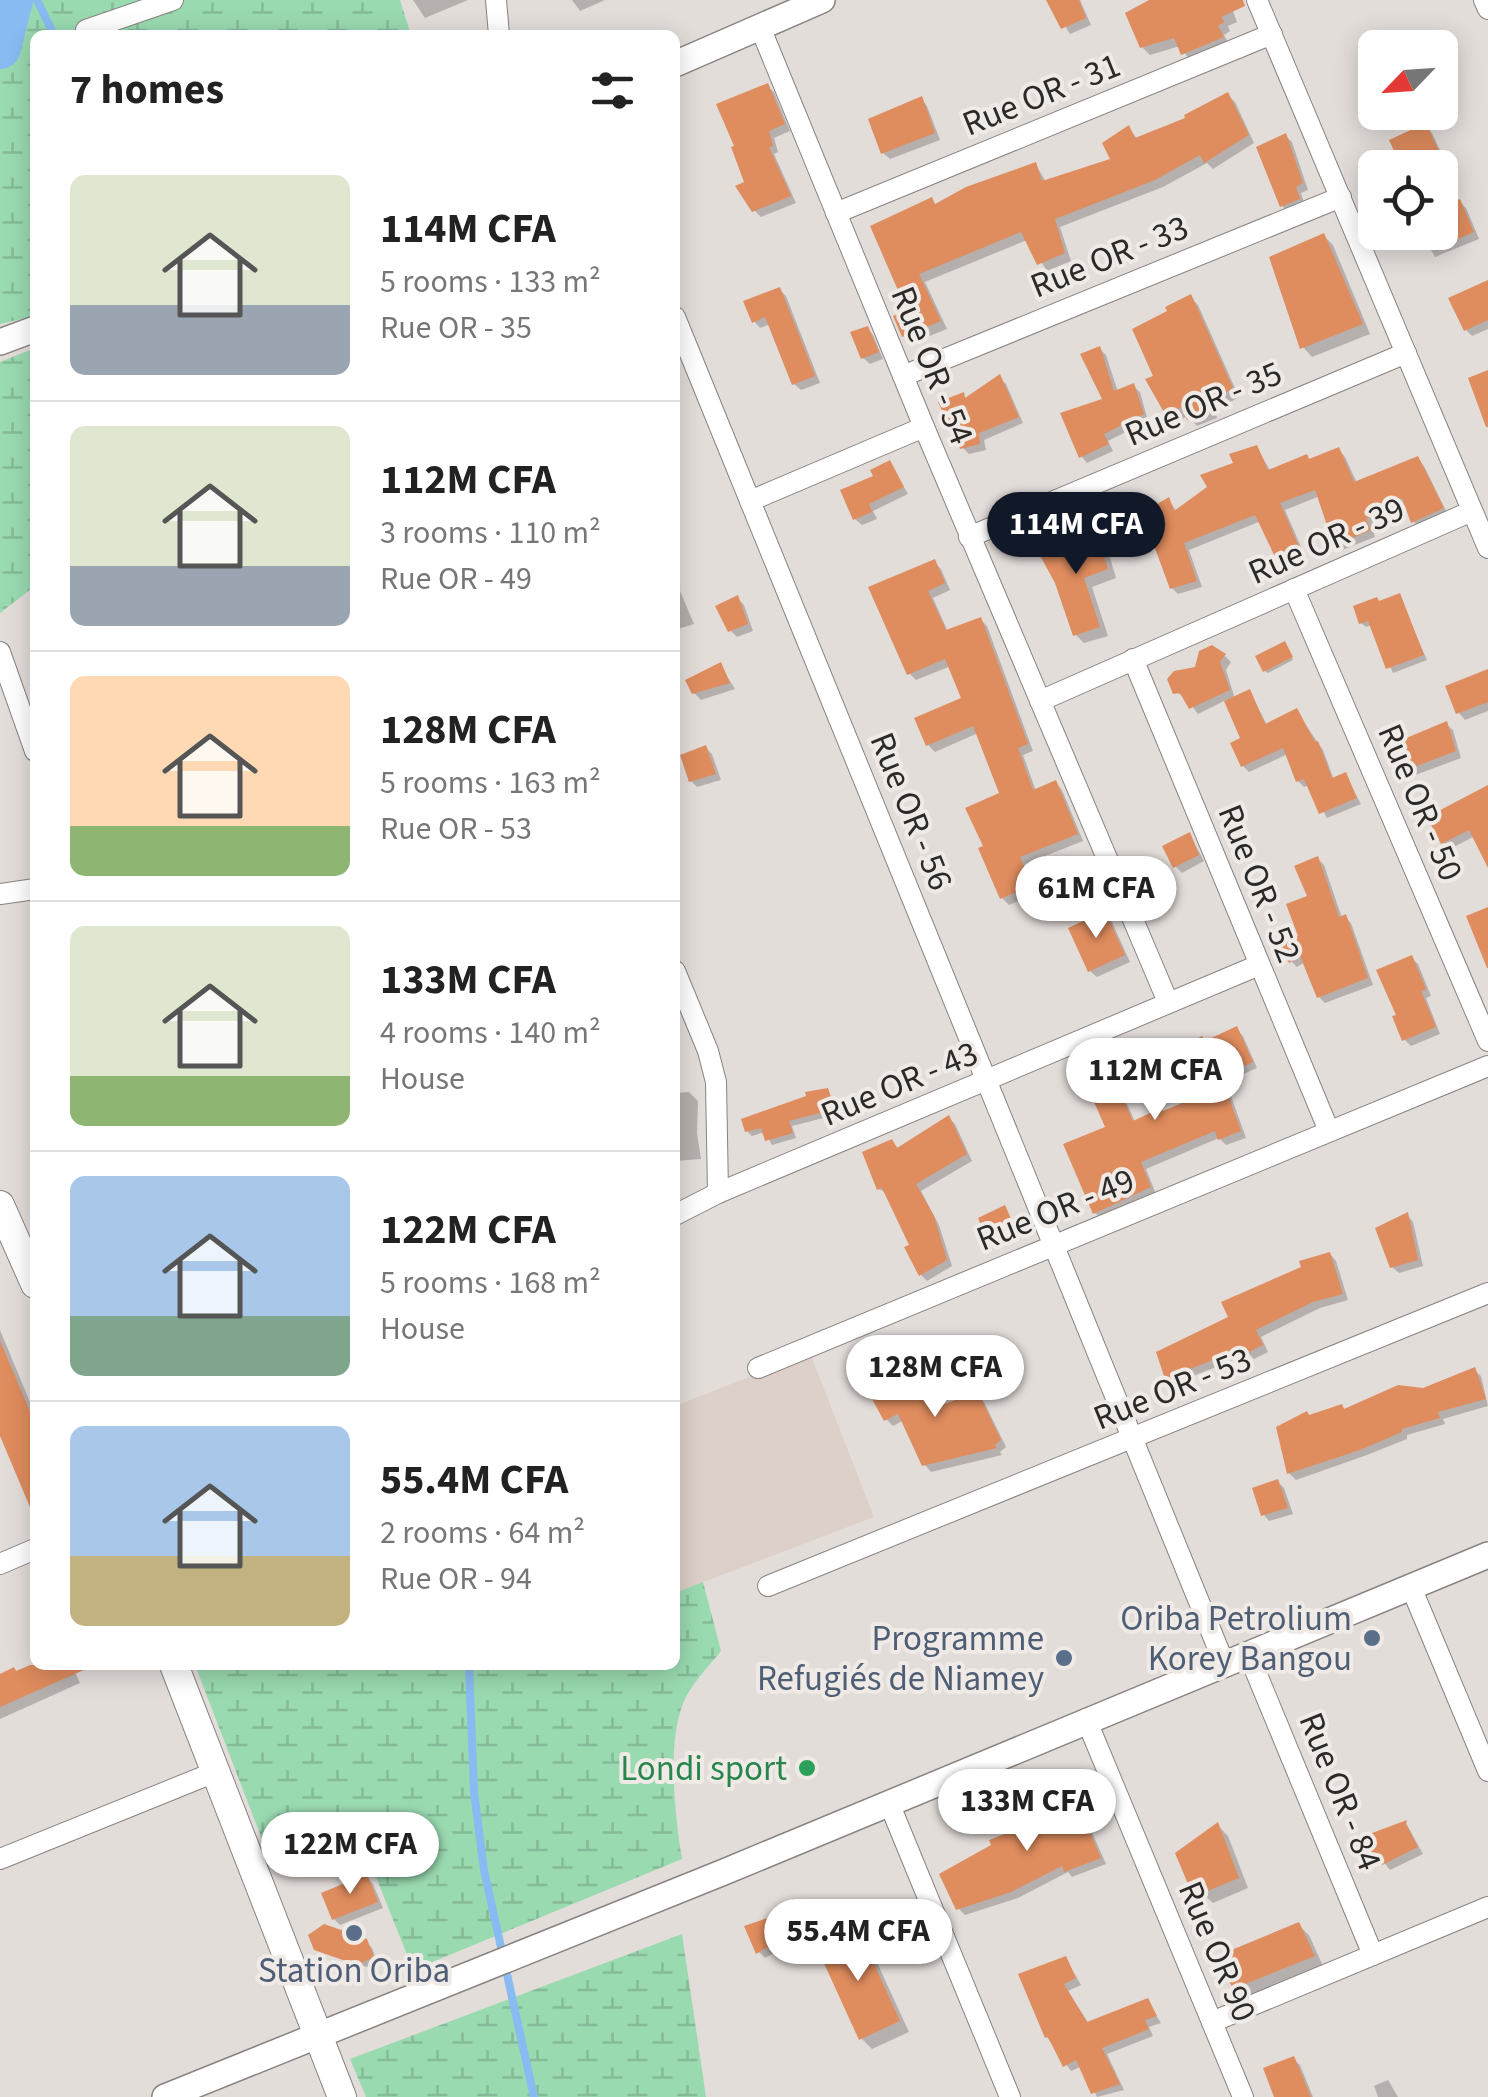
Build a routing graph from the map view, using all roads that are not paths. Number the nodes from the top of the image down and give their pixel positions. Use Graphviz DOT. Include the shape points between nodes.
graph roads {
  1 [pos="173,0"];
  2 [pos="496,0"];
  3 [pos="1257,0"];
  4 [pos="1484,0"];
  5 [pos="806,3"];
  6 [pos="1488,9"];
  7 [pos="760,27"];
  8 [pos="86,30"];
  9 [pos="499,30"];
  10 [pos="1272,34"];
  11 [pos="680,62"];
  12 [pos="1340,197"];
  13 [pos="836,213"];
  14 [pos="680,330"];
  15 [pos="30,331"];
  16 [pos="0,342"];
  17 [pos="1406,353"];
  18 [pos="903,376"];
  19 [pos="924,428"];
  20 [pos="750,501"];
  21 [pos="1480,520"];
  22 [pos="969,536"];
  23 [pos="1488,548"];
  24 [pos="1294,589"];
  25 [pos="0,652"];
  26 [pos="1133,658"];
  27 [pos="1040,700"];
  28 [pos="30,737"];
  29 [pos="30,889"];
  30 [pos="0,894"];
  31 [pos="1259,966"];
  32 [pos="680,983"];
  33 [pos="1168,1002"];
  34 [pos="1488,1041"];
  35 [pos="1488,1066"];
  36 [pos="987,1081"];
  37 [pos="1330,1131"];
  38 [pos="718,1193"];
  39 [pos="0,1205"];
  40 [pos="680,1212"];
  41 [pos="1054,1244"];
  42 [pos="30,1273"];
  43 [pos="1488,1293"];
  44 [pos="758,1368"];
  45 [pos="1133,1439"];
  46 [pos="30,1552"];
  47 [pos="1488,1555"];
  48 [pos="0,1564"];
  49 [pos="768,1586"];
  50 [pos="1410,1587"];
  51 [pos="1236,1658"];
  52 [pos="176,1670"];
  53 [pos="1086,1720"];
  54 [pos="1488,1771"];
  55 [pos="214,1772"];
  56 [pos="889,1803"];
  57 [pos="0,1858"];
  58 [pos="1488,1907"];
  59 [pos="1373,1955"];
  60 [pos="1212,2022"];
  61 [pos="316,2036"];
  62 [pos="165,2097"];
  63 [pos="342,2097"];
  64 [pos="1010,2097"];
  65 [pos="1244,2097"];
  1 -- 8 [label="street"];
  2 -- 9 [label="street"];
  3 -- 10 [label="street"];
  4 -- 6 [label="street"];
  5 -- 7 [label="street"];
  7 -- 11 [label="street"];
  7 -- 13 [label="street, Rue OR - 54"];
  10 -- 12 [label="street"];
  10 -- 13 [label="street, Rue OR - 31"];
  12 -- 17 [label="street"];
  12 -- 18 [label="street, Rue OR - 33"];
  13 -- 18 [label="street, Rue OR - 54"];
  14 -- 20 [label="street, Rue OR - 56"];
  15 -- 16 [label="street"];
  17 -- 21 [label="street"];
  17 -- 22 [label="street, Rue OR - 35"];
  18 -- 19 [label="street, Rue OR - 54"];
  19 -- 20 [label="street"];
  19 -- 22 [label="street, Rue OR - 54"];
  20 -- 36 [label="street, Rue OR - 56"];
  21 -- 23 [label="street"];
  21 -- 24 [label="street, Rue OR - 39"];
  22 -- 27 [label="street, Rue OR - 54"];
  24 -- 26 [label="street, Rue OR - 39"];
  24 -- 34 [label="street, Rue OR - 50"];
  25 -- 28 [label="street"];
  26 -- 27 [label="street, Rue OR - 39"];
  26 -- 31 [label="street, Rue OR - 52"];
  27 -- 33 [label="street, Rue OR - 54"];
  29 -- 30 [label="street"];
  31 -- 33 [label="street, Rue OR - 43"];
  31 -- 37 [label="street, Rue OR - 52"];
  32 -- 38 [label="street" via="716,1082"];
  33 -- 36 [label="street, Rue OR - 43"];
  35 -- 37 [label="street, Rue OR - 49"];
  36 -- 38 [label="street, Rue OR - 43"];
  36 -- 41 [label="street, Rue OR - 56"];
  37 -- 41 [label="street, Rue OR - 49"];
  38 -- 40 [label="street, Rue OR - 43"];
  39 -- 42 [label="main road"];
  41 -- 44 [label="street, Rue OR - 49"];
  41 -- 45 [label="street, Rue OR - 56"];
  43 -- 45 [label="street, Rue OR - 53"];
  45 -- 49 [label="street, Rue OR - 53"];
  45 -- 51 [label="street, Rue OR - 56"];
  46 -- 48 [label="street"];
  47 -- 50 [label="street"];
  50 -- 51 [label="street"];
  50 -- 54 [label="street"];
  51 -- 53 [label="street"];
  51 -- 59 [label="street, Rue OR - 84"];
  52 -- 55 [label="main road"];
  53 -- 56 [label="street"];
  53 -- 60 [label="street, Rue OR 90"];
  55 -- 57 [label="street"];
  55 -- 61 [label="main road"];
  56 -- 61 [label="street"];
  56 -- 64 [label="street"];
  58 -- 59 [label="street"];
  59 -- 60 [label="street"];
  60 -- 65 [label="street, Rue OR 90"];
  61 -- 62 [label="street"];
  61 -- 63 [label="main road"];
}
